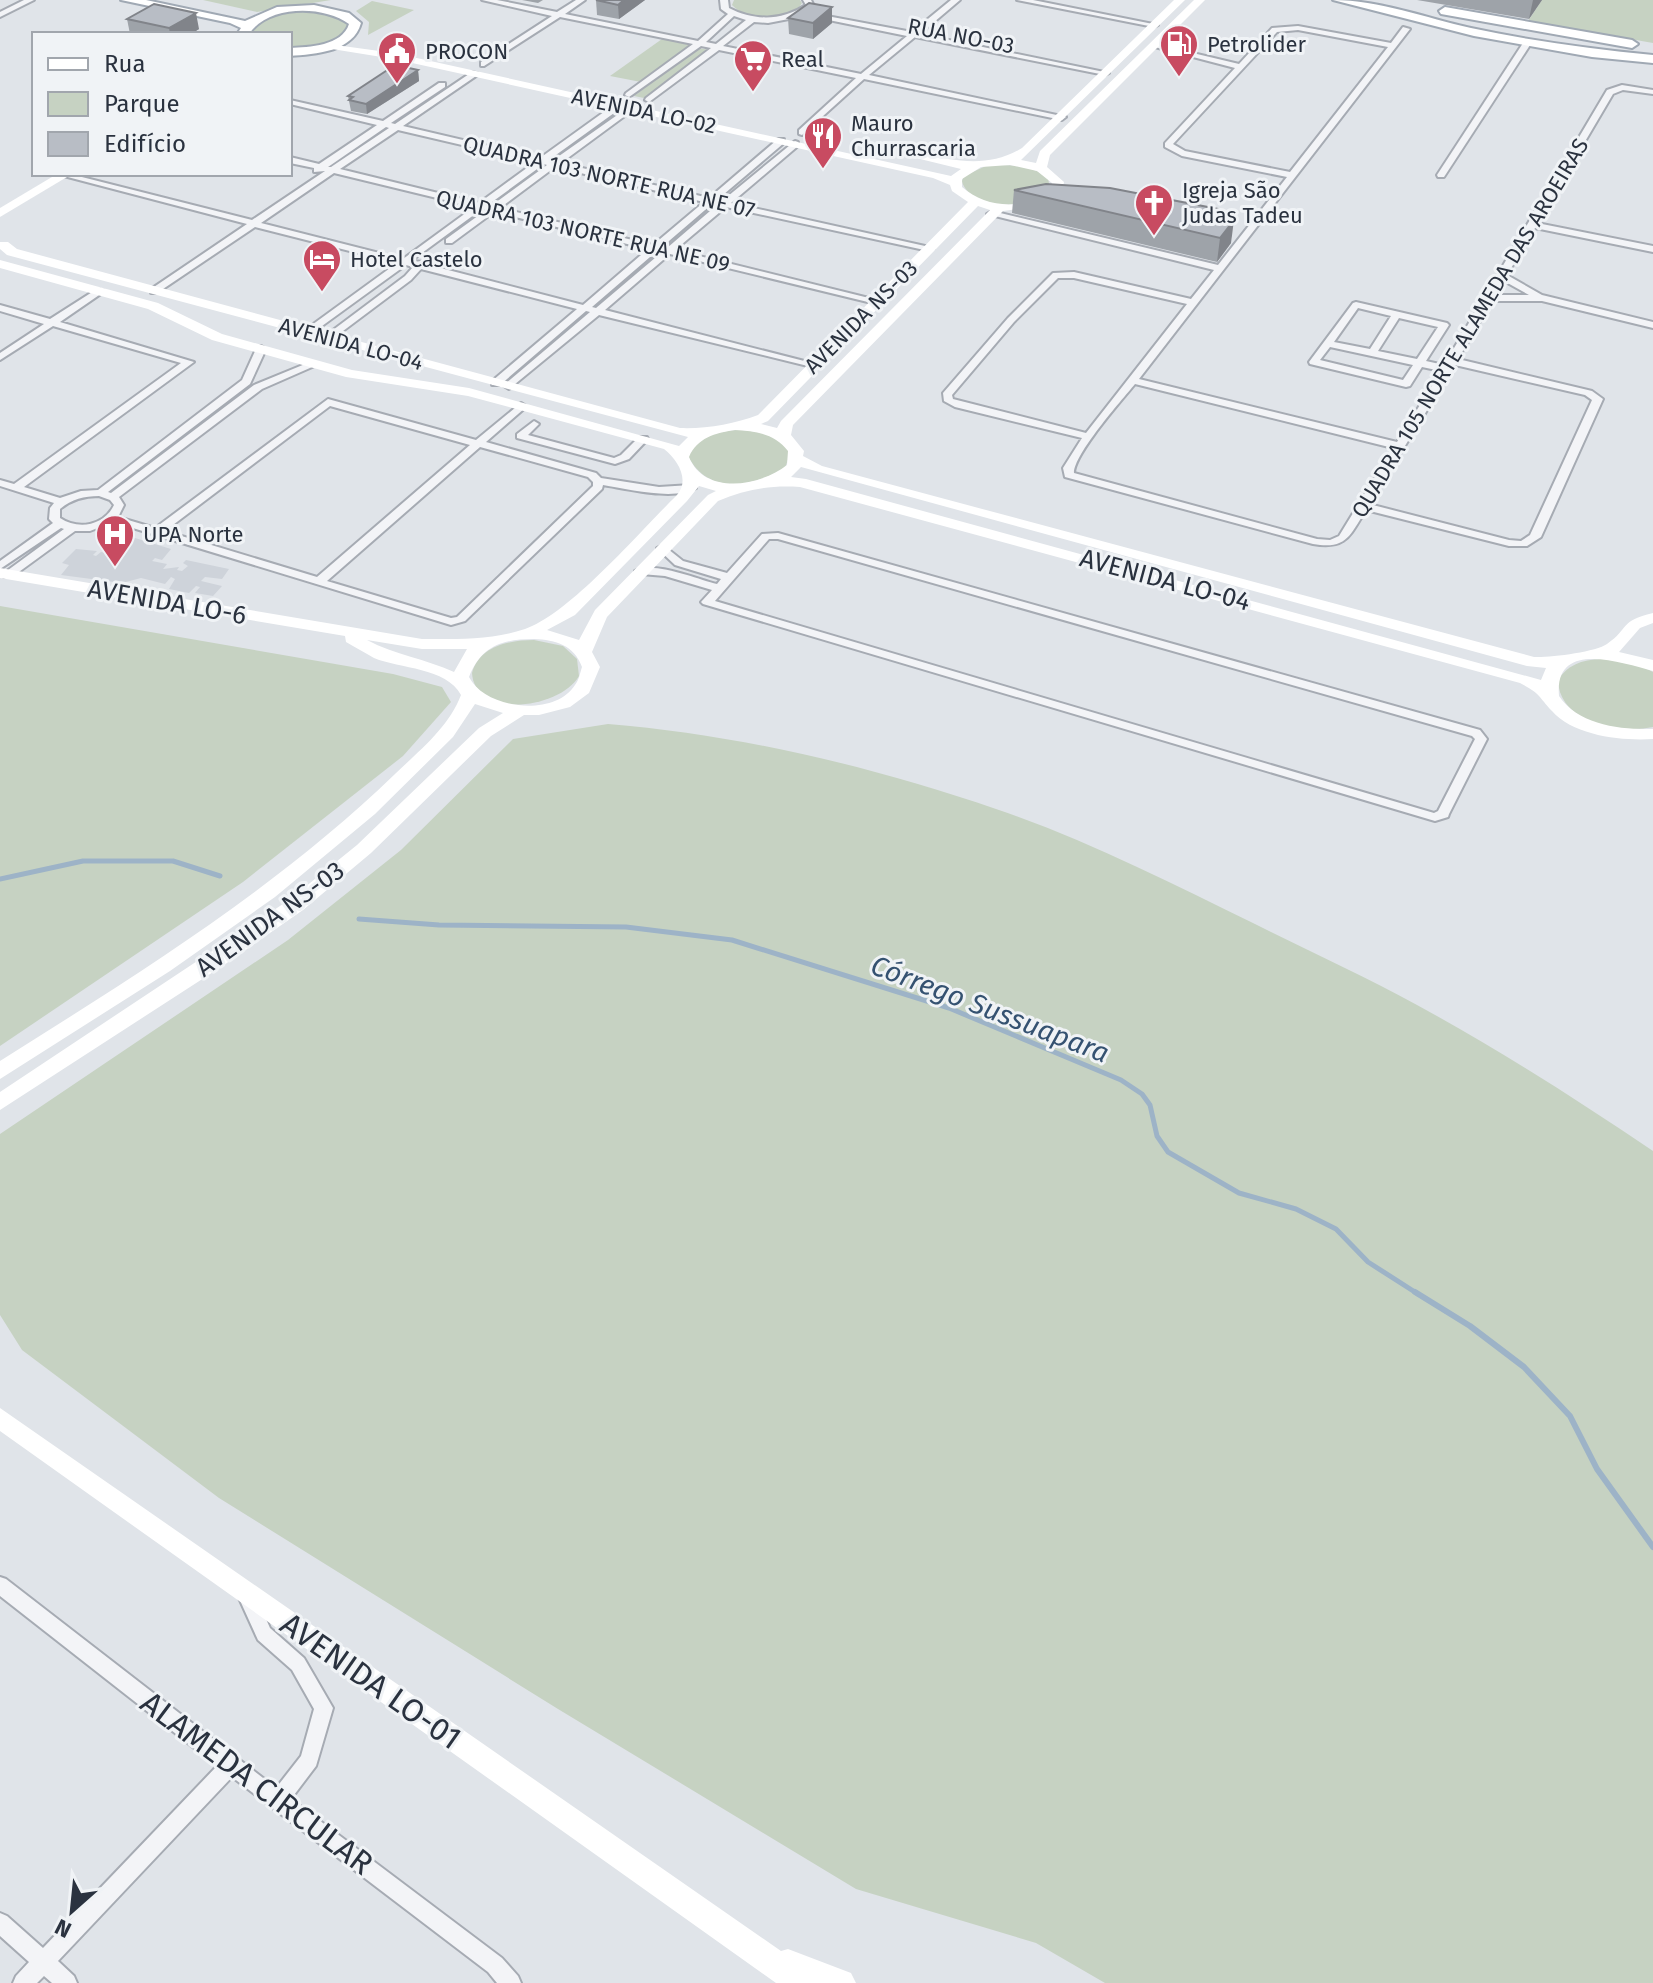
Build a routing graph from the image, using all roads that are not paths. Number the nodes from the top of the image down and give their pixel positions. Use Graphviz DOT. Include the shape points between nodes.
graph roads {
  1 [pos="30,0"];
  2 [pos="127,0"];
  3 [pos="187,0"];
  4 [pos="486,0"];
  5 [pos="581,0"];
  6 [pos="723,0"];
  7 [pos="956,0"];
  8 [pos="1021,0"];
  9 [pos="1180,0"];
  10 [pos="1200,0"];
  11 [pos="1339,0"];
  12 [pos="1382,0"];
  13 [pos="806,6"];
  14 [pos="344,7"];
  15 [pos="267,14"];
  16 [pos="560,14"];
  17 [pos="732,14"];
  18 [pos="0,15"];
  19 [pos="753,19"];
  20 [pos="1154,25"];
  21 [pos="1524,25"];
  22 [pos="923,29"];
  23 [pos="1406,29"];
  24 [pos="1547,29"];
  25 [pos="245,30"];
  26 [pos="354,31"];
  27 [pos="914,36"];
  28 [pos="1504,37"];
  29 [pos="1531,42"];
  30 [pos="700,43"];
  31 [pos="1392,45"];
  32 [pos="332,46"];
  33 [pos="1155,46"];
  34 [pos="719,47"];
  35 [pos="1653,48"];
  36 [pos="292,52"];
  37 [pos="1653,59"];
  38 [pos="484,64"];
  39 [pos="1241,67"];
  40 [pos="1109,69"];
  41 [pos="469,73"];
  42 [pos="862,77"];
  43 [pos="1653,92"];
  44 [pos="649,100"];
  45 [pos="292,102"];
  46 [pos="626,103"];
  47 [pos="1062,117"];
  48 [pos="383,125"];
  49 [pos="397,129"];
  50 [pos="798,138"];
  51 [pos="781,141"];
  52 [pos="292,161"];
  53 [pos="1010,161"];
  54 [pos="541,162"];
  55 [pos="556,165"];
  56 [pos="969,167"];
  57 [pos="1041,168"];
  58 [pos="292,169"];
  59 [pos="322,173"];
  60 [pos="1292,175"];
  61 [pos="1441,175"];
  62 [pos="38,176"];
  63 [pos="63,176"];
  64 [pos="72,176"];
  65 [pos="954,182"];
  66 [pos="1058,182"];
  67 [pos="1072,188"];
  68 [pos="0,198"];
  69 [pos="710,201"];
  70 [pos="975,202"];
  71 [pos="724,204"];
  72 [pos="482,211"];
  73 [pos="996,211"];
  74 [pos="242,223"];
  75 [pos="1252,225"];
  76 [pos="1533,225"];
  77 [pos="254,226"];
  78 [pos="1236,226"];
  79 [pos="3,231"];
  80 [pos="929,248"];
  81 [pos="1653,249"];
  82 [pos="657,253"];
  83 [pos="402,263"];
  84 [pos="0,264"];
  85 [pos="420,268"];
  86 [pos="1219,268"];
  87 [pos="1502,276"];
  88 [pos="149,290"];
  89 [pos="100,291"];
  90 [pos="1489,298"];
  91 [pos="1542,298"];
  92 [pos="1192,302"];
  93 [pos="873,304"];
  94 [pos="0,308"];
  95 [pos="581,309"];
  96 [pos="595,312"];
  97 [pos="1397,314"];
  98 [pos="53,323"];
  99 [pos="1650,323"];
  100 [pos="303,331"];
  101 [pos="335,340"];
  102 [pos="1327,343"];
  103 [pos="261,349"];
  104 [pos="1373,352"];
  105 [pos="0,357"];
  106 [pos="1422,360"];
  107 [pos="314,364"];
  108 [pos="1450,365"];
  109 [pos="812,366"];
  110 [pos="1132,380"];
  111 [pos="502,384"];
  112 [pos="521,406"];
  113 [pos="534,424"];
  114 [pos="743,426"];
  115 [pos="703,433"];
  116 [pos="783,436"];
  117 [pos="1089,437"];
  118 [pos="643,439"];
  119 [pos="480,443"];
  120 [pos="1400,446"];
  121 [pos="681,455"];
  122 [pos="797,459"];
  123 [pos="598,481"];
  124 [pos="775,481"];
  125 [pos="692,482"];
  126 [pos="0,483"];
  127 [pos="15,488"];
  128 [pos="735,488"];
  129 [pos="106,495"];
  130 [pos="61,502"];
  131 [pos="1363,506"];
  132 [pos="111,518"];
  133 [pos="59,524"];
  134 [pos="72,528"];
  135 [pos="157,532"];
  136 [pos="663,548"];
  137 [pos="3,571"];
  138 [pos="641,571"];
  139 [pos="727,577"];
  140 [pos="319,582"];
  141 [pos="717,588"];
  142 [pos="1653,618"];
  143 [pos="334,630"];
  144 [pos="528,634"];
  145 [pos="486,644"];
  146 [pos="584,651"];
  147 [pos="1653,651"];
  148 [pos="1603,654"];
  149 [pos="1561,664"];
  150 [pos="1653,664"];
  151 [pos="466,688"];
  152 [pos="1550,692"];
  153 [pos="518,711"];
  154 [pos="1653,734"];
  155 [pos="0,1071"];
  156 [pos="0,1102"];
  157 [pos="0,1418"];
  158 [pos="0,1585"];
  159 [pos="245,1592"];
  160 [pos="231,1765"];
  161 [pos="278,1801"];
  162 [pos="0,1923"];
  163 [pos="745,1942"];
  164 [pos="44,1962"];
  165 [pos="23,1983"];
  166 [pos="67,1983"];
  167 [pos="511,1983"];
  168 [pos="801,1983"];
  169 [pos="841,1983"];
  1 -- 18 [label="street"];
  2 -- 25 [label="main road" via="233,20"];
  3 -- 15 [label="main road"];
  4 -- 16 [label="street"];
  5 -- 16 [label="street"];
  6 -- 17 [label="street"];
  7 -- 22 [label="street"];
  8 -- 20 [label="street"];
  9 -- 20 [label="street"];
  10 -- 33 [label="street"];
  11 -- 28 [label="main road"];
  12 -- 21 [label="main road"];
  13 -- 19 [label="street" via="780,19"];
  13 -- 22 [label="street, RUA NO-03"];
  13 -- 27 [label="street"];
  14 -- 15 [label="main road"];
  14 -- 26 [label="main road"];
  15 -- 25 [label="main road"];
  16 -- 30 [label="street"];
  16 -- 38 [label="street"];
  17 -- 19 [label="street"];
  17 -- 30 [label="street"];
  19 -- 34 [label="street"];
  20 -- 40 [label="street"];
  21 -- 24 [label="main road"];
  21 -- 28 [label="main road" via="1499,28"];
  22 -- 27 [label="street"];
  22 -- 40 [label="street, RUA NO-03"];
  23 -- 31 [label="street, QUADRA 105 NORTE ALAMEDA DAS AROEIRAS"];
  24 -- 29 [label="main road" via="1555,39"];
  24 -- 35 [label="main road"];
  26 -- 32 [label="main road"];
  26 -- 38 [label="street, AVENIDA LO-02" via="366,39"];
  27 -- 40 [label="street"];
  27 -- 42 [label="street"];
  28 -- 29 [label="main road"];
  29 -- 37 [label="main road"];
  29 -- 61 [label="street"];
  30 -- 34 [label="street"];
  30 -- 46 [label="street"];
  31 -- 39 [label="street" via="1280,28"];
  31 -- 60 [label="street, QUADRA 105 NORTE ALAMEDA DAS AROEIRAS"];
  32 -- 36 [label="main road"];
  32 -- 41 [label="street, AVENIDA LO-02"];
  33 -- 39 [label="street"];
  33 -- 57 [label="street" via="1044,154"];
  34 -- 42 [label="street"];
  34 -- 44 [label="street"];
  38 -- 46 [label="street, AVENIDA LO-02"];
  39 -- 60 [label="street" via="1168,146"];
  40 -- 47 [label="street"];
  41 -- 46 [label="street, AVENIDA LO-02"];
  41 -- 48 [label="street"];
  41 -- 49 [label="street"];
  42 -- 47 [label="street"];
  42 -- 50 [label="street"];
  43 -- 76 [label="street, QUADRA 105 NORTE ALAMEDA DAS AROEIRAS" via="1622,87 1610,92"];
  44 -- 46 [label="street, AVENIDA LO-02"];
  44 -- 50 [label="street, AVENIDA LO-02"];
  45 -- 48 [label="street, QUADRA 103 NORTE RUA NE 07"];
  46 -- 51 [label="street, AVENIDA LO-02"];
  46 -- 54 [label="street"];
  46 -- 55 [label="street"];
  47 -- 53 [label="street"];
  48 -- 49 [label="street, QUADRA 103 NORTE RUA NE 07"];
  48 -- 59 [label="street"];
  49 -- 54 [label="street, QUADRA 103 NORTE RUA NE 07"];
  49 -- 59 [label="street"];
  50 -- 51 [label="street, AVENIDA LO-02"];
  50 -- 56 [label="street, AVENIDA LO-02"];
  50 -- 65 [label="street, AVENIDA LO-02"];
  50 -- 71 [label="street"];
  51 -- 69 [label="street"];
  52 -- 59 [label="street, QUADRA 103 NORTE RUA NE 09"];
  53 -- 56 [label="street"];
  53 -- 57 [label="street"];
  54 -- 55 [label="street, QUADRA 103 NORTE RUA NE 07"];
  54 -- 72 [label="street"];
  55 -- 69 [label="street, QUADRA 103 NORTE RUA NE 07"];
  55 -- 72 [label="street"];
  56 -- 65 [label="street"];
  57 -- 66 [label="street"];
  58 -- 59 [label="street, QUADRA 103 NORTE RUA NE 09"];
  59 -- 72 [label="street, QUADRA 103 NORTE RUA NE 09"];
  59 -- 74 [label="street"];
  59 -- 77 [label="street"];
  60 -- 75 [label="street, QUADRA 105 NORTE ALAMEDA DAS AROEIRAS"];
  62 -- 68 [label="street"];
  63 -- 79 [label="street"];
  64 -- 74 [label="street"];
  65 -- 70 [label="street" via="960,194"];
  66 -- 67 [label="street"];
  66 -- 73 [label="street" via="1049,202"];
  69 -- 71 [label="street, QUADRA 103 NORTE RUA NE 07"];
  69 -- 82 [label="street"];
  70 -- 73 [label="street"];
  70 -- 80 [label="street, AVENIDA NS-03"];
  71 -- 80 [label="street, QUADRA 103 NORTE RUA NE 07"];
  71 -- 82 [label="street"];
  72 -- 82 [label="street, QUADRA 103 NORTE RUA NE 09"];
  72 -- 83 [label="street"];
  72 -- 85 [label="street" via="426,257"];
  73 -- 86 [label="street"];
  73 -- 116 [label="street, AVENIDA NS-03" via="786,424"];
  74 -- 77 [label="street"];
  74 -- 88 [label="street"];
  75 -- 78 [label="street"];
  75 -- 86 [label="street, QUADRA 105 NORTE ALAMEDA DAS AROEIRAS"];
  76 -- 81 [label="street"];
  76 -- 87 [label="street, QUADRA 105 NORTE ALAMEDA DAS AROEIRAS"];
  77 -- 83 [label="street"];
  77 -- 88 [label="street"];
  79 -- 88 [label="street, AVENIDA LO-04" via="12,252"];
  80 -- 93 [label="street, AVENIDA NS-03"];
  82 -- 93 [label="street, QUADRA 103 NORTE RUA NE 09"];
  82 -- 95 [label="street"];
  82 -- 96 [label="street"];
  83 -- 85 [label="street"];
  83 -- 100 [label="street"];
  84 -- 89 [label="street, AVENIDA LO-04"];
  85 -- 95 [label="street"];
  85 -- 101 [label="street"];
  86 -- 92 [label="street, QUADRA 105 NORTE ALAMEDA DAS AROEIRAS"];
  87 -- 90 [label="street, QUADRA 105 NORTE ALAMEDA DAS AROEIRAS"];
  87 -- 91 [label="street"];
  88 -- 100 [label="street, AVENIDA LO-04"];
  89 -- 98 [label="street"];
  89 -- 103 [label="street, AVENIDA LO-04"];
  90 -- 91 [label="street"];
  90 -- 108 [label="street, QUADRA 105 NORTE ALAMEDA DAS AROEIRAS"];
  91 -- 99 [label="street"];
  92 -- 110 [label="street, QUADRA 105 NORTE ALAMEDA DAS AROEIRAS"];
  92 -- 117 [label="street" via="1056,275 947,395 959,405"];
  93 -- 109 [label="street, AVENIDA NS-03"];
  94 -- 98 [label="street"];
  95 -- 96 [label="street"];
  95 -- 111 [label="street"];
  96 -- 109 [label="street"];
  96 -- 111 [label="street"];
  97 -- 102 [label="street" via="1353,306"];
  97 -- 104 [label="street"];
  97 -- 106 [label="street" via="1444,325"];
  98 -- 105 [label="street"];
  98 -- 127 [label="street" via="189,362"];
  100 -- 101 [label="street, AVENIDA LO-04"];
  100 -- 103 [label="street" via="269,339"];
  101 -- 107 [label="street" via="339,351"];
  101 -- 111 [label="street, AVENIDA LO-04"];
  102 -- 104 [label="street"];
  102 -- 106 [label="street" via="1316,364 1394,383 1409,382"];
  103 -- 107 [label="street, AVENIDA LO-04"];
  103 -- 129 [label="street" via="246,382"];
  104 -- 106 [label="street"];
  106 -- 108 [label="street"];
  107 -- 112 [label="street, AVENIDA LO-04" via="374,379 458,389"];
  107 -- 129 [label="street" via="258,387"];
  108 -- 120 [label="street, QUADRA 105 NORTE ALAMEDA DAS AROEIRAS"];
  108 -- 131 [label="street" via="1598,399 1535,537 1528,543 1509,543"];
  109 -- 114 [label="street, AVENIDA NS-03" via="763,418"];
  110 -- 117 [label="street, QUADRA 105 NORTE ALAMEDA DAS AROEIRAS"];
  110 -- 120 [label="street"];
  111 -- 115 [label="street, AVENIDA LO-04" via="680,432"];
  112 -- 118 [label="street, AVENIDA LO-04"];
  112 -- 119 [label="street"];
  113 -- 118 [label="street" via="521,436 615,461"];
  114 -- 115 [label="street, AVENIDA NS-03"];
  114 -- 116 [label="street, AVENIDA NS-03"];
  115 -- 121 [label="street" via="688,442"];
  116 -- 122 [label="street" via="794,446"];
  117 -- 131 [label="street, QUADRA 105 NORTE ALAMEDA DAS AROEIRAS" via="1068,468 1073,477 1302,538 1337,541"];
  118 -- 121 [label="street, AVENIDA LO-04"];
  119 -- 123 [label="street"];
  119 -- 135 [label="street" via="325,403"];
  119 -- 140 [label="street"];
  120 -- 131 [label="street, QUADRA 105 NORTE ALAMEDA DAS AROEIRAS"];
  121 -- 125 [label="street"];
  122 -- 124 [label="street"];
  122 -- 149 [label="street, AVENIDA LO-04" via="814,468 1533,662"];
  123 -- 125 [label="street" via="659,490"];
  123 -- 140 [label="street" via="598,487 454,622"];
  124 -- 128 [label="street, AVENIDA NS-03"];
  124 -- 152 [label="street, AVENIDA LO-04" via="798,481 1526,679"];
  125 -- 128 [label="street, AVENIDA NS-03"];
  125 -- 144 [label="street" via="569,611"];
  126 -- 127 [label="street"];
  127 -- 130 [label="street"];
  128 -- 136 [label="street, AVENIDA NS-03" via="713,498"];
  129 -- 130 [label="street" via="75,495"];
  129 -- 132 [label="street" via="119,506"];
  130 -- 133 [label="street" via="53,513"];
  132 -- 134 [label="street"];
  132 -- 135 [label="street"];
  133 -- 134 [label="street"];
  133 -- 137 [label="street"];
  134 -- 137 [label="street"];
  135 -- 140 [label="street"];
  136 -- 138 [label="street, AVENIDA NS-03"];
  136 -- 139 [label="street" via="679,563"];
  137 -- 143 [label="street, AVENIDA LO-6"];
  138 -- 141 [label="street"];
  138 -- 146 [label="street, AVENIDA NS-03" via="597,620"];
  139 -- 141 [label="street"];
  139 -- 141 [label="street" via="766,536 778,536 1476,733 1481,739 1443,814 1435,817 709,603"];
  142 -- 148 [label="street" via="1634,624"];
  143 -- 145 [label="street, AVENIDA LO-6" via="435,646"];
  143 -- 151 [label="street" via="382,655 427,666"];
  144 -- 145 [label="street"];
  144 -- 146 [label="street" via="561,638"];
  145 -- 151 [label="street, AVENIDA NS-03" via="465,662"];
  146 -- 153 [label="street, AVENIDA NS-03" via="591,671 578,692 553,706"];
  147 -- 150 [label="street"];
  148 -- 149 [label="street"];
  148 -- 150 [label="street"];
  149 -- 152 [label="street" via="1549,679"];
  151 -- 153 [label="street, AVENIDA NS-03" via="488,706"];
  151 -- 155 [label="street, AVENIDA NS-03" via="463,711 451,728 395,786 276,888"];
  152 -- 154 [label="street" via="1563,710 1584,724 1616,734"];
  153 -- 156 [label="street, AVENIDA NS-03" via="485,732 387,828 296,905"];
  157 -- 159 [label="street, AVENIDA LO-01"];
  158 -- 160 [label="street, ALAMEDA CIRCULAR"];
  159 -- 161 [label="street" via="264,1634 298,1664 324,1708 309,1760"];
  159 -- 163 [label="street, AVENIDA LO-01"];
  160 -- 161 [label="street, ALAMEDA CIRCULAR"];
  160 -- 164 [label="street"];
  161 -- 167 [label="street, ALAMEDA CIRCULAR" via="495,1965"];
  162 -- 164 [label="street"];
  163 -- 168 [label="street"];
  163 -- 169 [label="street"];
  164 -- 165 [label="street"];
  164 -- 166 [label="street"];
}
